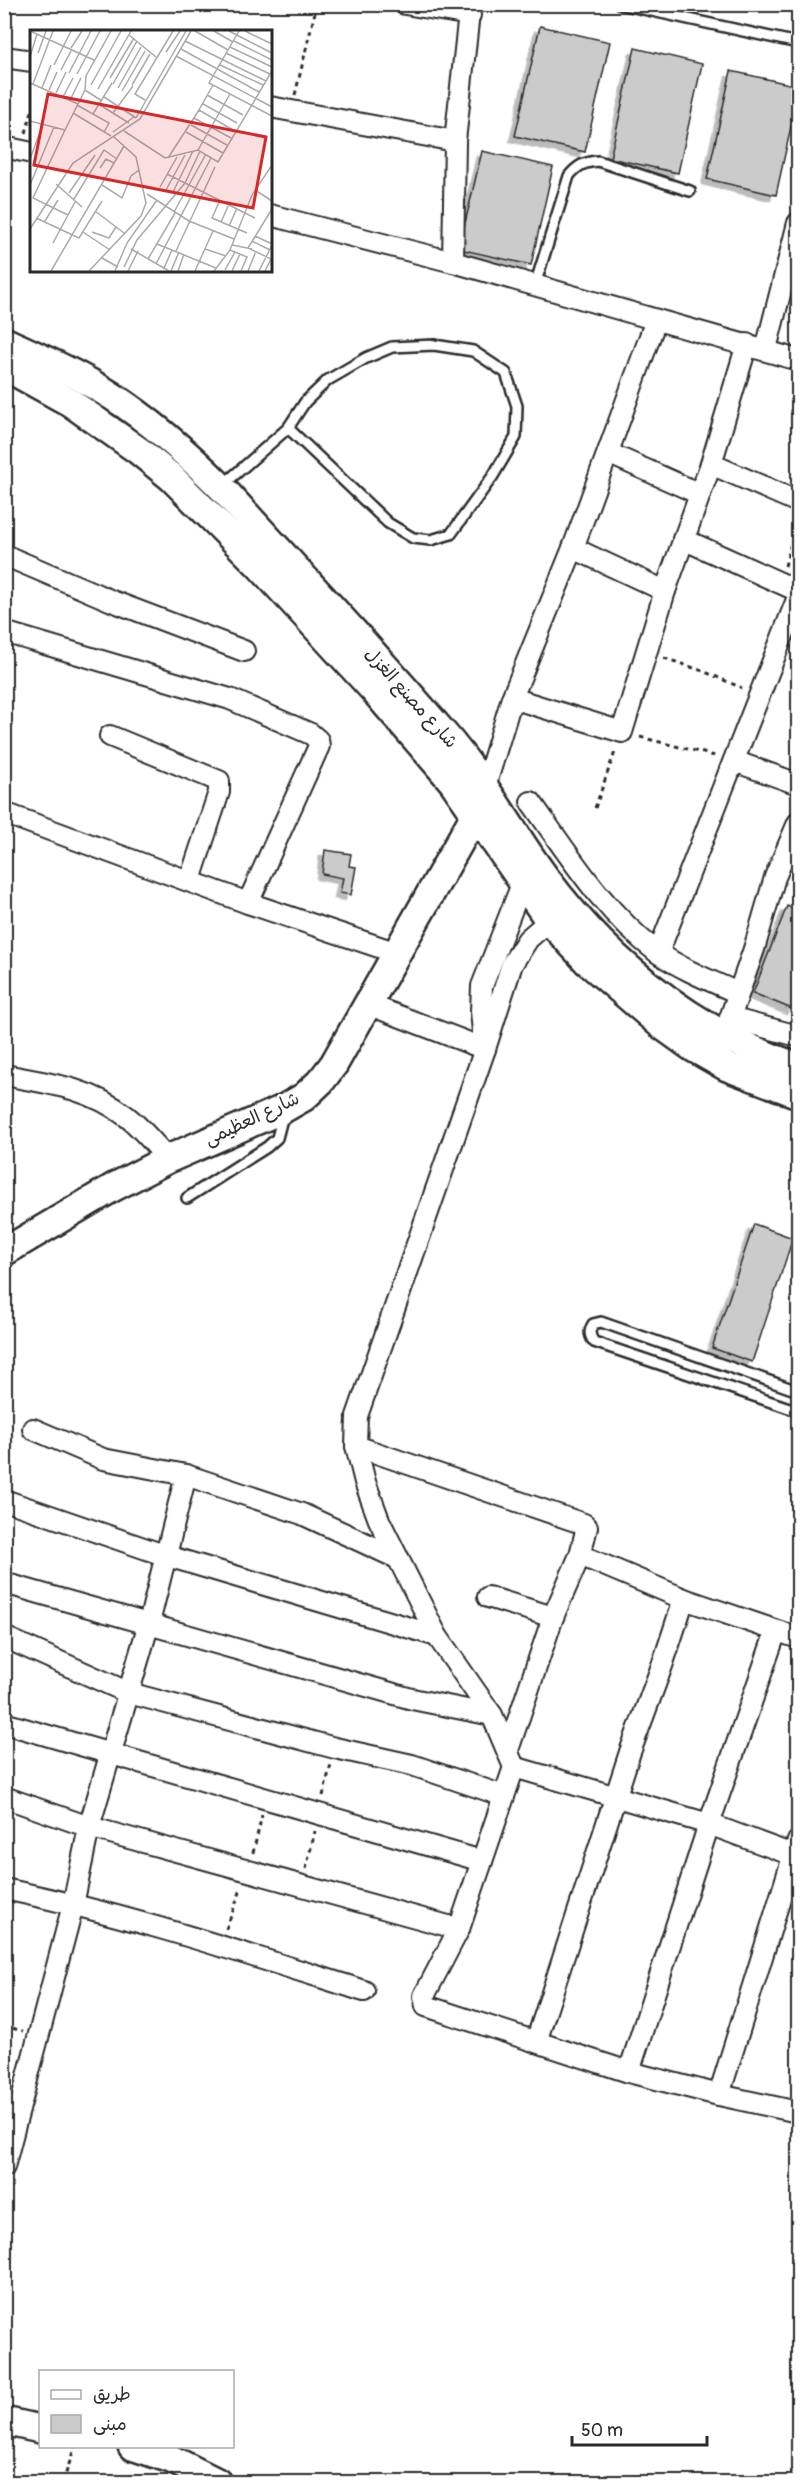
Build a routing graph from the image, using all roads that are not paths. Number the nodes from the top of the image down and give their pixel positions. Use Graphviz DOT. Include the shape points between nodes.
graph roads {
  1 [pos="405,4"];
  2 [pos="620,4"];
  3 [pos="470,10"];
  4 [pos="798,43"];
  5 [pos="4,57"];
  6 [pos="30,61"];
  7 [pos="272,107"];
  8 [pos="455,141"];
  9 [pos="690,191"];
  10 [pos="272,216"];
  11 [pos="798,223"];
  12 [pos="794,259"];
  13 [pos="453,262"];
  14 [pos="535,285"];
  15 [pos="656,320"];
  16 [pos="4,341"];
  17 [pos="757,347"];
  18 [pos="798,360"];
  19 [pos="4,366"];
  20 [pos="288,428"];
  21 [pos="608,453"];
  22 [pos="711,464"];
  23 [pos="221,487"];
  24 [pos="700,494"];
  25 [pos="798,502"];
  26 [pos="201,506"];
  27 [pos="683,539"];
  28 [pos="573,548"];
  29 [pos="4,555"];
  30 [pos="665,591"];
  31 [pos="798,591"];
  32 [pos="798,597"];
  33 [pos="4,632"];
  34 [pos="244,651"];
  35 [pos="512,698"];
  36 [pos="110,736"];
  37 [pos="734,761"];
  38 [pos="798,784"];
  39 [pos="485,787"];
  40 [pos="531,802"];
  41 [pos="4,813"];
  42 [pos="476,813"];
  43 [pos="798,823"];
  44 [pos="527,871"];
  45 [pos="190,880"];
  46 [pos="248,903"];
  47 [pos="558,913"];
  48 [pos="396,953"];
  49 [pos="658,953"];
  50 [pos="738,993"];
  51 [pos="367,1004"];
  52 [pos="729,1028"];
  53 [pos="798,1036"];
  54 [pos="485,1049"];
  55 [pos="798,1067"];
  56 [pos="4,1076"];
  57 [pos="798,1094"];
  58 [pos="283,1108"];
  59 [pos="168,1159"];
  60 [pos="187,1198"];
  61 [pos="4,1252"];
  62 [pos="798,1391"];
  63 [pos="798,1411"];
  64 [pos="33,1429"];
  65 [pos="356,1446"];
  66 [pos="186,1475"];
  67 [pos="10,1502"];
  68 [pos="164,1555"];
  69 [pos="580,1556"];
  70 [pos="399,1559"];
  71 [pos="4,1583"];
  72 [pos="488,1598"];
  73 [pos="684,1599"];
  74 [pos="553,1617"];
  75 [pos="149,1623"];
  76 [pos="776,1631"];
  77 [pos="4,1636"];
  78 [pos="437,1636"];
  79 [pos="798,1638"];
  80 [pos="129,1693"];
  81 [pos="492,1715"];
  82 [pos="4,1723"];
  83 [pos="111,1753"];
  84 [pos="511,1758"];
  85 [pos="504,1796"];
  86 [pos="616,1796"];
  87 [pos="4,1797"];
  88 [pos="709,1824"];
  89 [pos="89,1827"];
  90 [pos="797,1851"];
  91 [pos="482,1861"];
  92 [pos="4,1889"];
  93 [pos="73,1905"];
  94 [pos="459,1929"];
  95 [pos="364,1991"];
  96 [pos="536,2042"];
  97 [pos="629,2072"];
  98 [pos="719,2095"];
  99 [pos="798,2112"];
  100 [pos="12,2113"];
  101 [pos="4,2167"];
  102 [pos="6,2424"];
  103 [pos="39,2429"];
  104 [pos="138,2448"];
  105 [pos="204,2479"];
  1 -- 3 [label="street"];
  2 -- 4 [label="lane"];
  3 -- 8 [label="street"];
  5 -- 6 [label="street"];
  7 -- 8 [label="street"];
  8 -- 13 [label="street"];
  9 -- 14 [label="lane" via="598,161 575,168 569,176"];
  10 -- 13 [label="street"];
  11 -- 12 [label="street"];
  12 -- 17 [label="street"];
  13 -- 14 [label="street"];
  14 -- 15 [label="street"];
  15 -- 17 [label="street"];
  15 -- 21 [label="street"];
  16 -- 23 [label="street, شارع مصنع الغزل" via="110,394 187,452"];
  17 -- 18 [label="street"];
  17 -- 22 [label="street"];
  19 -- 26 [label="street, شارع مصنع الغزل" via="106,425"];
  20 -- 20 [label="lane" via="388,523 413,538 431,540 451,534 493,476 516,437 517,406 506,373 473,351 434,345 392,347 328,380 305,402"];
  20 -- 23 [label="lane"];
  21 -- 24 [label="street"];
  21 -- 28 [label="street"];
  22 -- 24 [label="street"];
  22 -- 25 [label="street"];
  23 -- 26 [label="street"];
  23 -- 39 [label="street, شارع مصنع الغزل" via="443,732"];
  24 -- 27 [label="street"];
  26 -- 42 [label="street, شارع مصنع الغزل" via="364,679"];
  27 -- 30 [label="street"];
  27 -- 31 [label="street"];
  28 -- 30 [label="street"];
  28 -- 35 [label="street"];
  29 -- 34 [label="street"];
  30 -- 35 [label="street" via="622,732"];
  32 -- 37 [label="street"];
  33 -- 46 [label="street" via="230,699 318,740 319,746"];
  35 -- 39 [label="street"];
  36 -- 45 [label="street" via="219,781 219,792"];
  37 -- 38 [label="street"];
  37 -- 49 [label="street"];
  39 -- 44 [label="street, شارع مصنع الغزل"];
  40 -- 49 [label="street" via="592,888"];
  41 -- 45 [label="street"];
  42 -- 44 [label="street, شارع مصنع الغزل"];
  42 -- 48 [label="street, شارع العظيمى"];
  43 -- 50 [label="street" via="775,877"];
  44 -- 47 [label="street, شارع مصنع الغزل"];
  44 -- 54 [label="street" via="482,986"];
  45 -- 46 [label="street"];
  46 -- 48 [label="street"];
  47 -- 52 [label="street, شارع مصنع الغزل" via="684,1012"];
  47 -- 54 [label="street" via="528,939 512,964"];
  47 -- 57 [label="street, شارع مصنع الغزل" via="588,962 660,1024 727,1067"];
  48 -- 51 [label="street, شارع العظيمى"];
  49 -- 50 [label="street"];
  50 -- 52 [label="street"];
  51 -- 54 [label="street"];
  51 -- 58 [label="street, شارع العظيمى" via="321,1081 304,1097"];
  52 -- 53 [label="street"];
  52 -- 55 [label="street, شارع مصنع الغزل" via="762,1055"];
  54 -- 65 [label="street" via="357,1416"];
  56 -- 59 [label="street" via="60,1085 105,1102 128,1117"];
  58 -- 59 [label="street, شارع العظيمى"];
  58 -- 60 [label="lane" via="277,1138"];
  59 -- 61 [label="street, شارع العظيمى"];
  62 -- 63 [label="lane" via="601,1322 590,1329 594,1342"];
  64 -- 66 [label="street" via="103,1459"];
  65 -- 69 [label="street" via="584,1524 587,1533"];
  65 -- 70 [label="street" via="375,1510"];
  66 -- 68 [label="street"];
  66 -- 70 [label="street" via="302,1514"];
  67 -- 68 [label="street"];
  68 -- 75 [label="street"];
  68 -- 78 [label="street"];
  69 -- 73 [label="street"];
  69 -- 74 [label="street"];
  70 -- 78 [label="street"];
  71 -- 75 [label="street"];
  72 -- 74 [label="street"];
  73 -- 76 [label="street"];
  73 -- 86 [label="street"];
  74 -- 84 [label="street"];
  75 -- 80 [label="street"];
  75 -- 81 [label="street" via="412,1699"];
  76 -- 79 [label="street"];
  76 -- 88 [label="street"];
  77 -- 80 [label="street"];
  78 -- 81 [label="street"];
  80 -- 83 [label="street"];
  80 -- 85 [label="street" via="412,1765"];
  81 -- 84 [label="street"];
  82 -- 83 [label="street"];
  83 -- 89 [label="street"];
  83 -- 91 [label="street"];
  84 -- 85 [label="street"];
  84 -- 86 [label="street"];
  85 -- 91 [label="street"];
  86 -- 88 [label="street"];
  86 -- 96 [label="street"];
  87 -- 89 [label="street"];
  88 -- 90 [label="street"];
  88 -- 97 [label="street"];
  89 -- 93 [label="street"];
  89 -- 94 [label="street"];
  90 -- 98 [label="street"];
  91 -- 94 [label="street"];
  92 -- 93 [label="street"];
  93 -- 95 [label="street"];
  93 -- 100 [label="street"];
  94 -- 96 [label="street" via="424,1996 426,2006"];
  96 -- 97 [label="street"];
  97 -- 98 [label="street"];
  98 -- 99 [label="street"];
  100 -- 101 [label="street"];
  102 -- 103 [label="street"];
  104 -- 105 [label="street" via="171,2459"];
}
